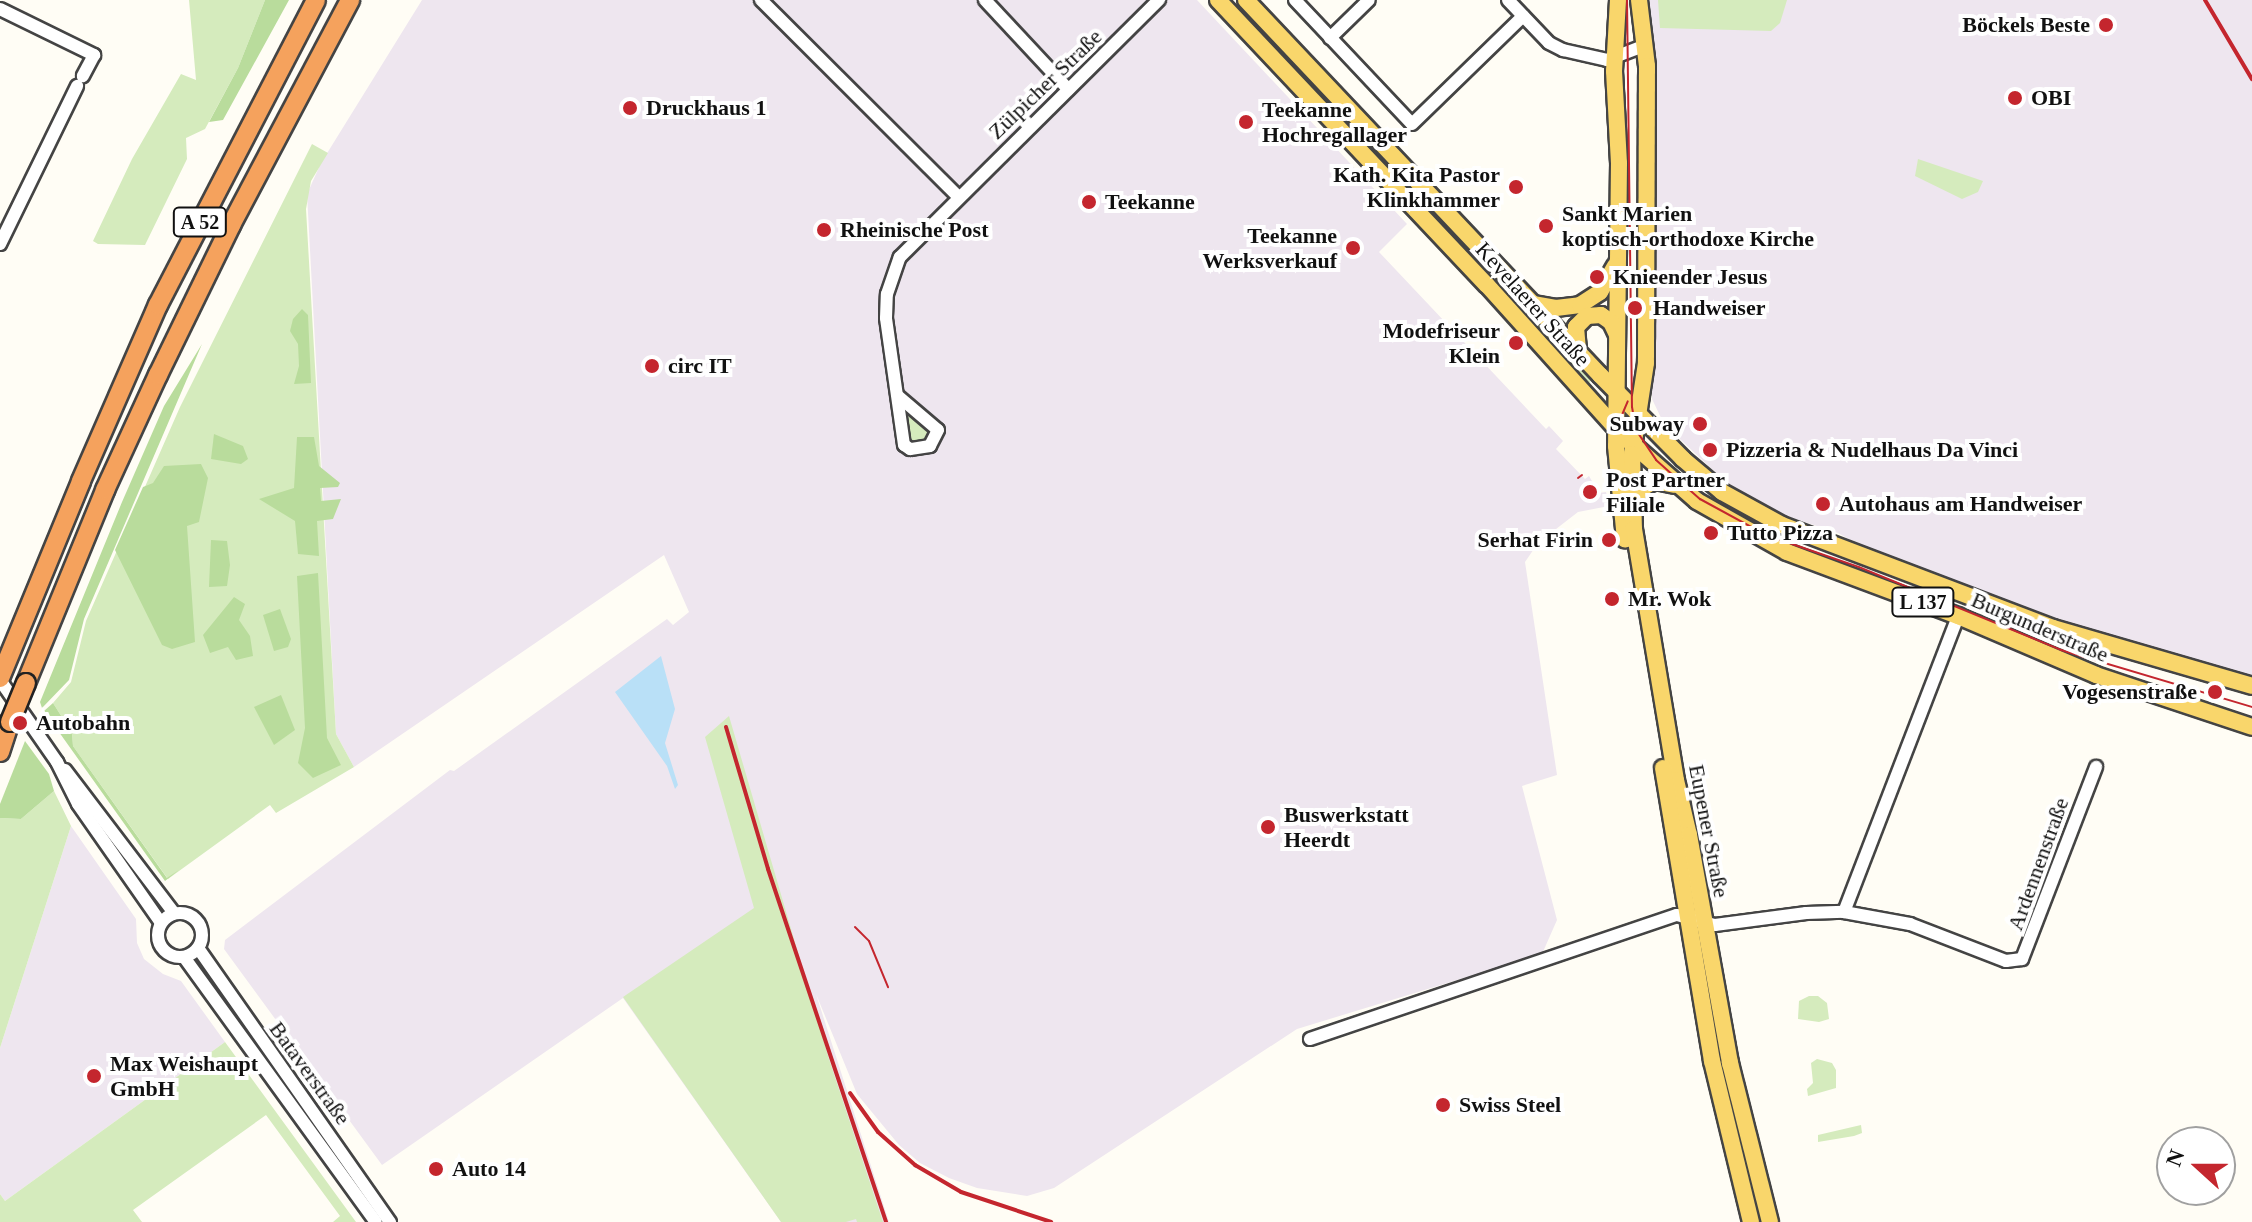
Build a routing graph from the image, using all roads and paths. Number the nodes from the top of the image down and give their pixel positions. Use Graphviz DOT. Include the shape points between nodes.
graph roads {
  1 [pos="305,0"];
  2 [pos="316,0"];
  3 [pos="350,0"];
  4 [pos="365,0"];
  5 [pos="761,0"];
  6 [pos="985,0"];
  7 [pos="1159,0"];
  8 [pos="1218,0"];
  9 [pos="1246,0"];
  10 [pos="1295,0"];
  11 [pos="1369,0"];
  12 [pos="1508,0"];
  13 [pos="1618,0"];
  14 [pos="1639,0"];
  15 [pos="0,9"];
  16 [pos="1523,16"];
  17 [pos="1330,38"];
  18 [pos="1644,46"];
  19 [pos="1615,59"];
  20 [pos="278,69"];
  21 [pos="304,87"];
  22 [pos="1068,89"];
  23 [pos="959,197"];
  24 [pos="0,244"];
  25 [pos="1618,246"];
  26 [pos="1533,304"];
  27 [pos="1619,338"];
  28 [pos="1579,352"];
  29 [pos="1646,379"];
  30 [pos="1618,393"];
  31 [pos="898,396"];
  32 [pos="1639,414"];
  33 [pos="1616,429"];
  34 [pos="1658,434"];
  35 [pos="1633,446"];
  36 [pos="1679,486"];
  37 [pos="1632,513"];
  38 [pos="1958,616"];
  39 [pos="2,673"];
  40 [pos="2252,686"];
  41 [pos="19,721"];
  42 [pos="2252,727"];
  43 [pos="0,752"];
  44 [pos="57,762"];
  45 [pos="2096,767"];
  46 [pos="1844,912"];
  47 [pos="174,913"];
  48 [pos="1686,917"];
  49 [pos="161,923"];
  50 [pos="1705,923"];
  51 [pos="198,948"];
  52 [pos="184,957"];
  53 [pos="1310,1039"];
  54 [pos="376,1222"];
  55 [pos="390,1222"];
  56 [pos="1751,1222"];
  57 [pos="1770,1222"];
  1 -- 20 [label="highway"];
  2 -- 20 [label="highway, A 52"];
  3 -- 21 [label="highway, A 52"];
  4 -- 21 [label="highway"];
  5 -- 23 [label="street"];
  6 -- 22 [label="street"];
  7 -- 22 [label="street, Zülpicher Straße"];
  8 -- 33 [label="main road, Kevelaerer Straße / L 137"];
  9 -- 26 [label="main road, Kevelaerer Straße / L 137"];
  10 -- 17 [label="street"];
  11 -- 17 [label="street"];
  12 -- 16 [label="street"];
  13 -- 19 [label="main road, Eupener Straße"];
  14 -- 18 [label="main road"];
  15 -- 24 [label="street" via="94,55"];
  16 -- 17 [label="street" via="1412,124"];
  16 -- 19 [label="street" via="1555,47 1592,59"];
  18 -- 19 [label="street"];
  18 -- 29 [label="main road"];
  19 -- 25 [label="main road, Eupener Straße"];
  20 -- 39 [label="highway, A 52" via="158,305"];
  21 -- 41 [label="highway, A 52, bridge" via="231,225 105,490 26,683"];
  22 -- 23 [label="street, Zülpicher Straße"];
  23 -- 31 [label="street, Zülpicher Straße" via="900,257 893,273 886,318"];
  25 -- 26 [label="main road" via="1609,282 1589,300 1566,308"];
  25 -- 27 [label="main road, Eupener Straße"];
  26 -- 28 [label="main road, Kevelaerer Straße / L 137"];
  27 -- 28 [label="main road" via="1607,318 1587,316 1575,334"];
  27 -- 30 [label="main road, Eupener Straße"];
  28 -- 30 [label="main road, Kevelaerer Straße / L 137"];
  29 -- 32 [label="main road, Eupener Straße"];
  29 -- 34 [label="main road"];
  30 -- 32 [label="main road, Kevelaerer Straße / L 137"];
  30 -- 33 [label="main road, Eupener Straße"];
  32 -- 34 [label="main road, Burgunderstraße / L 137"];
  32 -- 35 [label="main road, Eupener Straße"];
  33 -- 35 [label="main road, Burgunderstraße / L 137"];
  33 -- 48 [label="main road, Eupener Straße" via="1623,529"];
  34 -- 40 [label="main road, Burgunderstraße / L 137" via="1722,492 1782,525 2053,628"];
  35 -- 36 [label="main road, Burgunderstraße / L 137"];
  35 -- 37 [label="main road, Eupener Straße"];
  36 -- 37 [label="main road" via="1665,481 1647,485 1639,491"];
  36 -- 38 [label="main road, Burgunderstraße / L 137" via="1766,543"];
  37 -- 50 [label="main road, Eupener Straße"];
  38 -- 42 [label="main road, Burgunderstraße / L 137" via="2096,675"];
  38 -- 46 [label="street"];
  39 -- 41 [label="street, Bataverstraße"];
  41 -- 43 [label="highway, A 52"];
  41 -- 44 [label="street, Bataverstraße"];
  44 -- 47 [label="street, Bataverstraße"];
  44 -- 49 [label="street, Bataverstraße" via="78,804"];
  45 -- 46 [label="street, Ardennenstraße" via="2022,959 2006,961 1910,924"];
  46 -- 50 [label="street"];
  47 -- 49 [label="street"];
  47 -- 51 [label="street, Bataverstraße" via="199,923"];
  48 -- 50 [label="street"];
  48 -- 53 [label="street, Eupener Straße" via="1660,918"];
  48 -- 56 [label="main road, Eupener Straße" via="1712,1061"];
  49 -- 52 [label="street, Bataverstraße" via="162,948"];
  50 -- 57 [label="main road, Eupener Straße" via="1730,1063"];
  51 -- 52 [label="street"];
  51 -- 55 [label="street, Bataverstraße"];
  52 -- 54 [label="street, Bataverstraße"];
}
